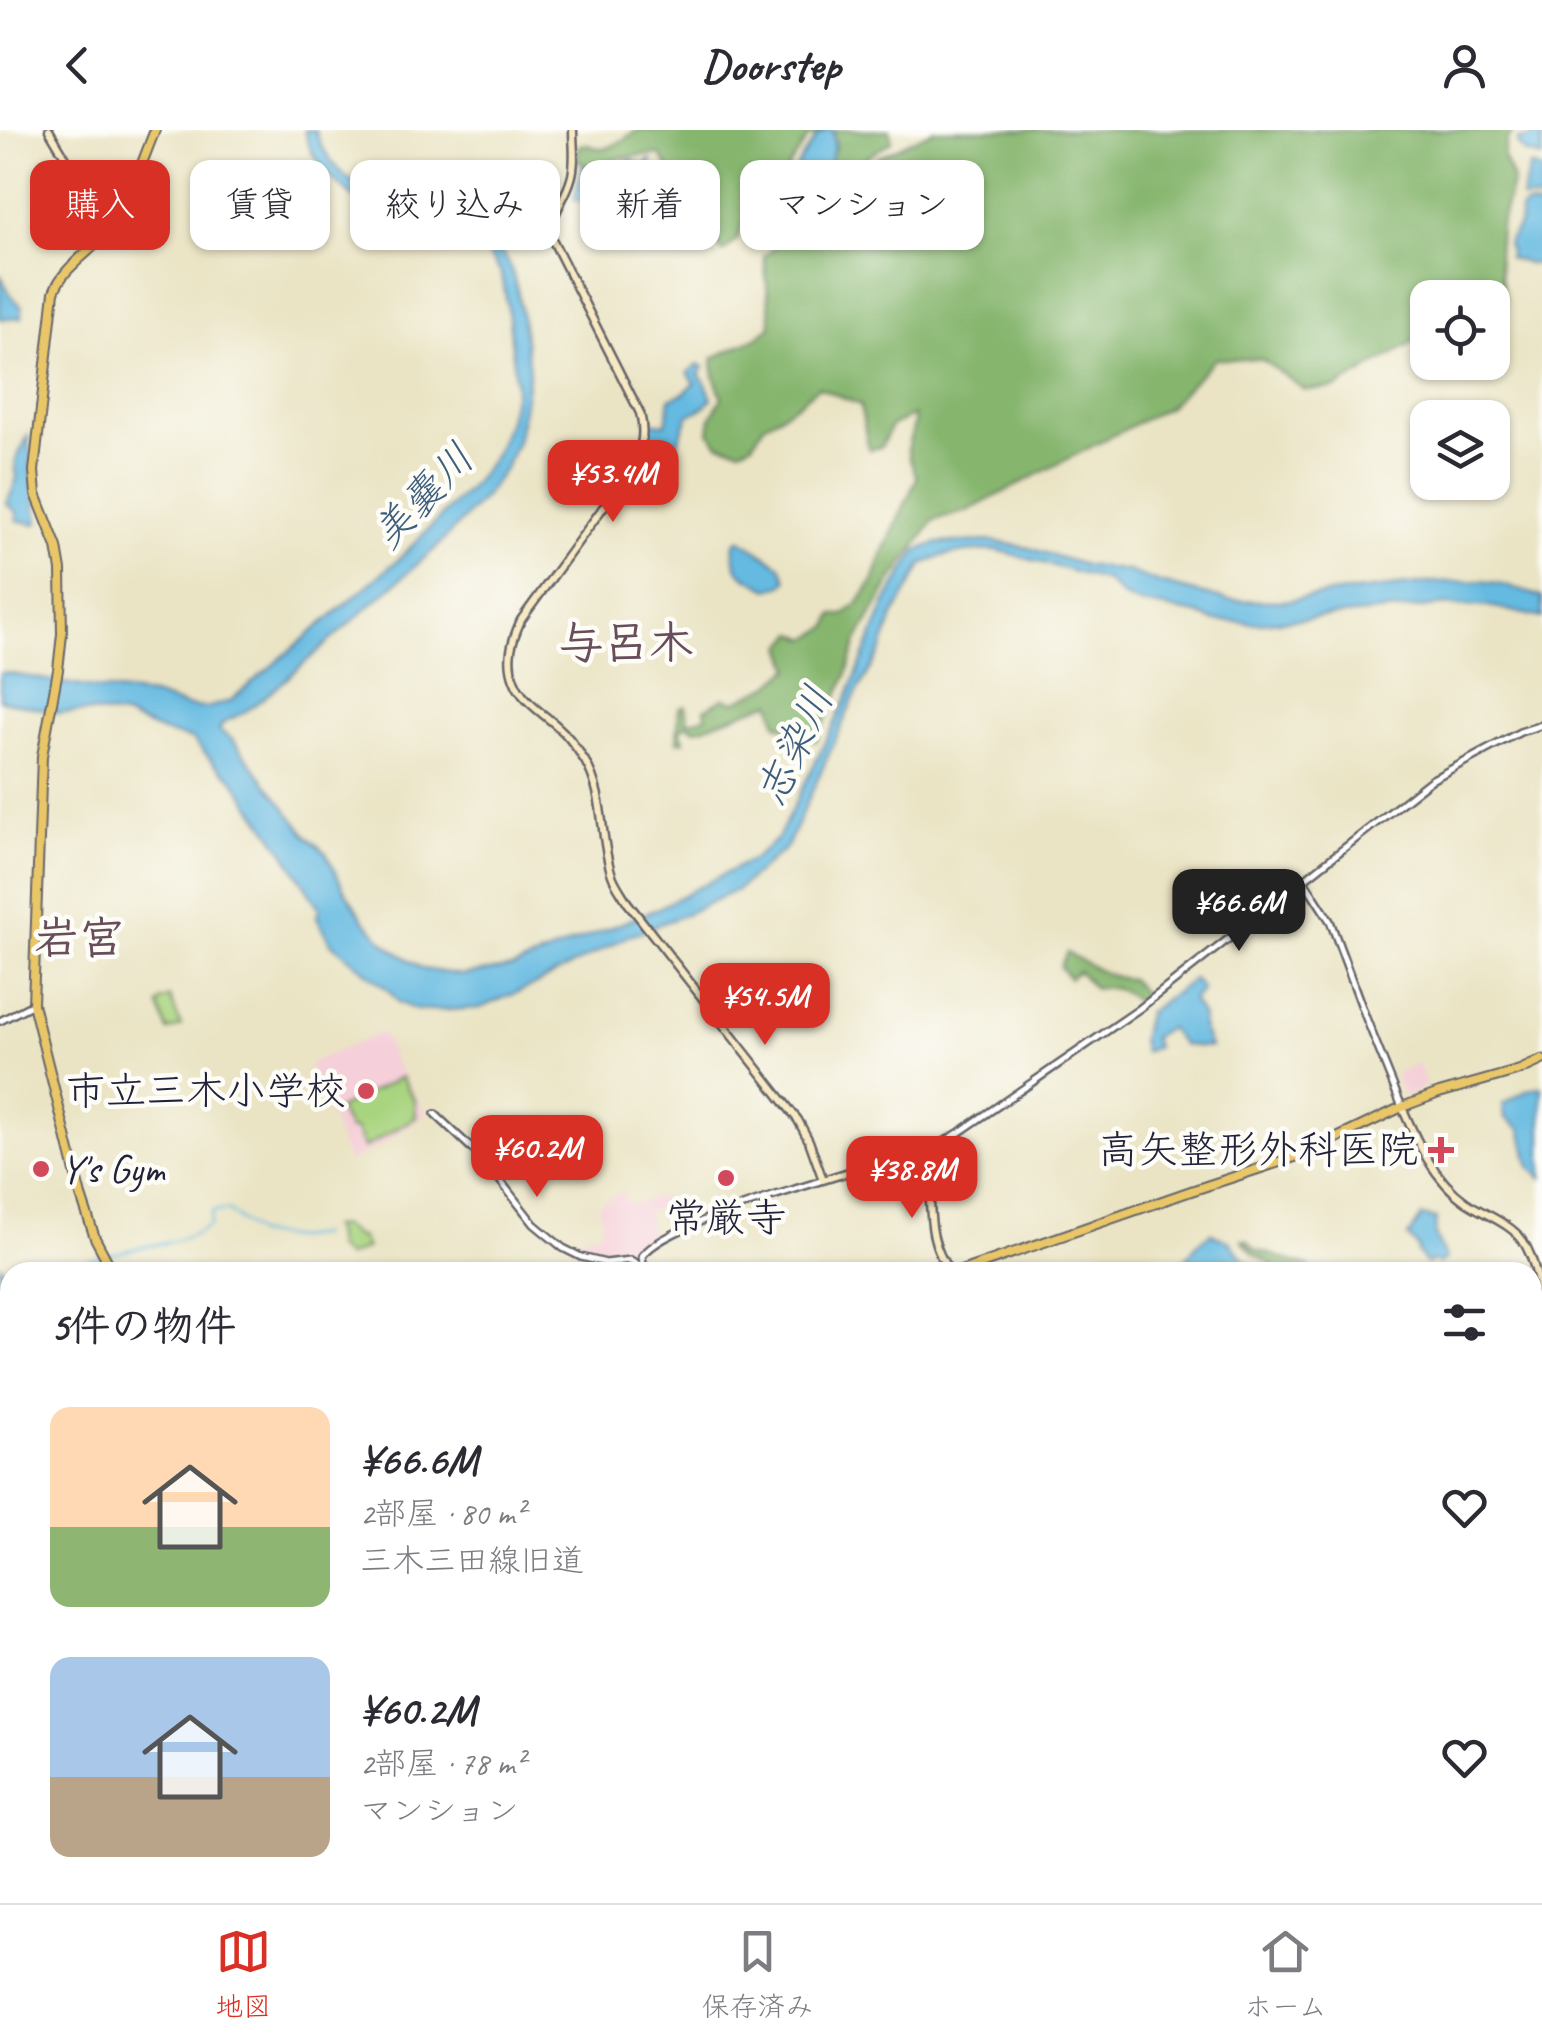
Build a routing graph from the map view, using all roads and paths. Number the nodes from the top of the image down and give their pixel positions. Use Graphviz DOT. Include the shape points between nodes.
graph roads {
  1 [pos="49,130"];
  2 [pos="155,130"];
  3 [pos="573,130"];
  4 [pos="67,160"];
  5 [pos="141,160"];
  6 [pos="90,250"];
  7 [pos="1542,725"];
  8 [pos="1304,880"];
  9 [pos="33,1004"];
  10 [pos="0,1021"];
  11 [pos="1542,1060"];
  12 [pos="1402,1108"];
  13 [pos="434,1114"];
  14 [pos="923,1149"];
  15 [pos="823,1180"];
  16 [pos="108,1262"];
  17 [pos="602,1262"];
  18 [pos="643,1262"];
  19 [pos="944,1262"];
  20 [pos="987,1262"];
  21 [pos="1531,1262"];
  1 -- 4 [label="main road"];
  2 -- 5 [label="main road"];
  3 -- 15 [label="main road" via="572,177 550,226 552,239 640,414 643,439 629,472 521,620 510,668 522,694 565,734 590,771 613,879 798,1120"];
  6 -- 9 [label="main road" via="54,292 34,472 61,570 62,634 42,756"];
  7 -- 8 [label="street" via="1432,780"];
  8 -- 12 [label="street" via="1330,921"];
  8 -- 14 [label="street" via="1139,1010 960,1132"];
  9 -- 10 [label="street"];
  9 -- 16 [label="main road" via="80,1196"];
  11 -- 12 [label="main road"];
  12 -- 20 [label="main road" via="1301,1155"];
  12 -- 21 [label="main road" via="1450,1188 1511,1229"];
  13 -- 17 [label="street" via="484,1160 534,1224 563,1248"];
  14 -- 15 [label="main road"];
  14 -- 19 [label="main road" via="931,1232"];
  15 -- 18 [label="street" via="680,1231 647,1249"];
}
